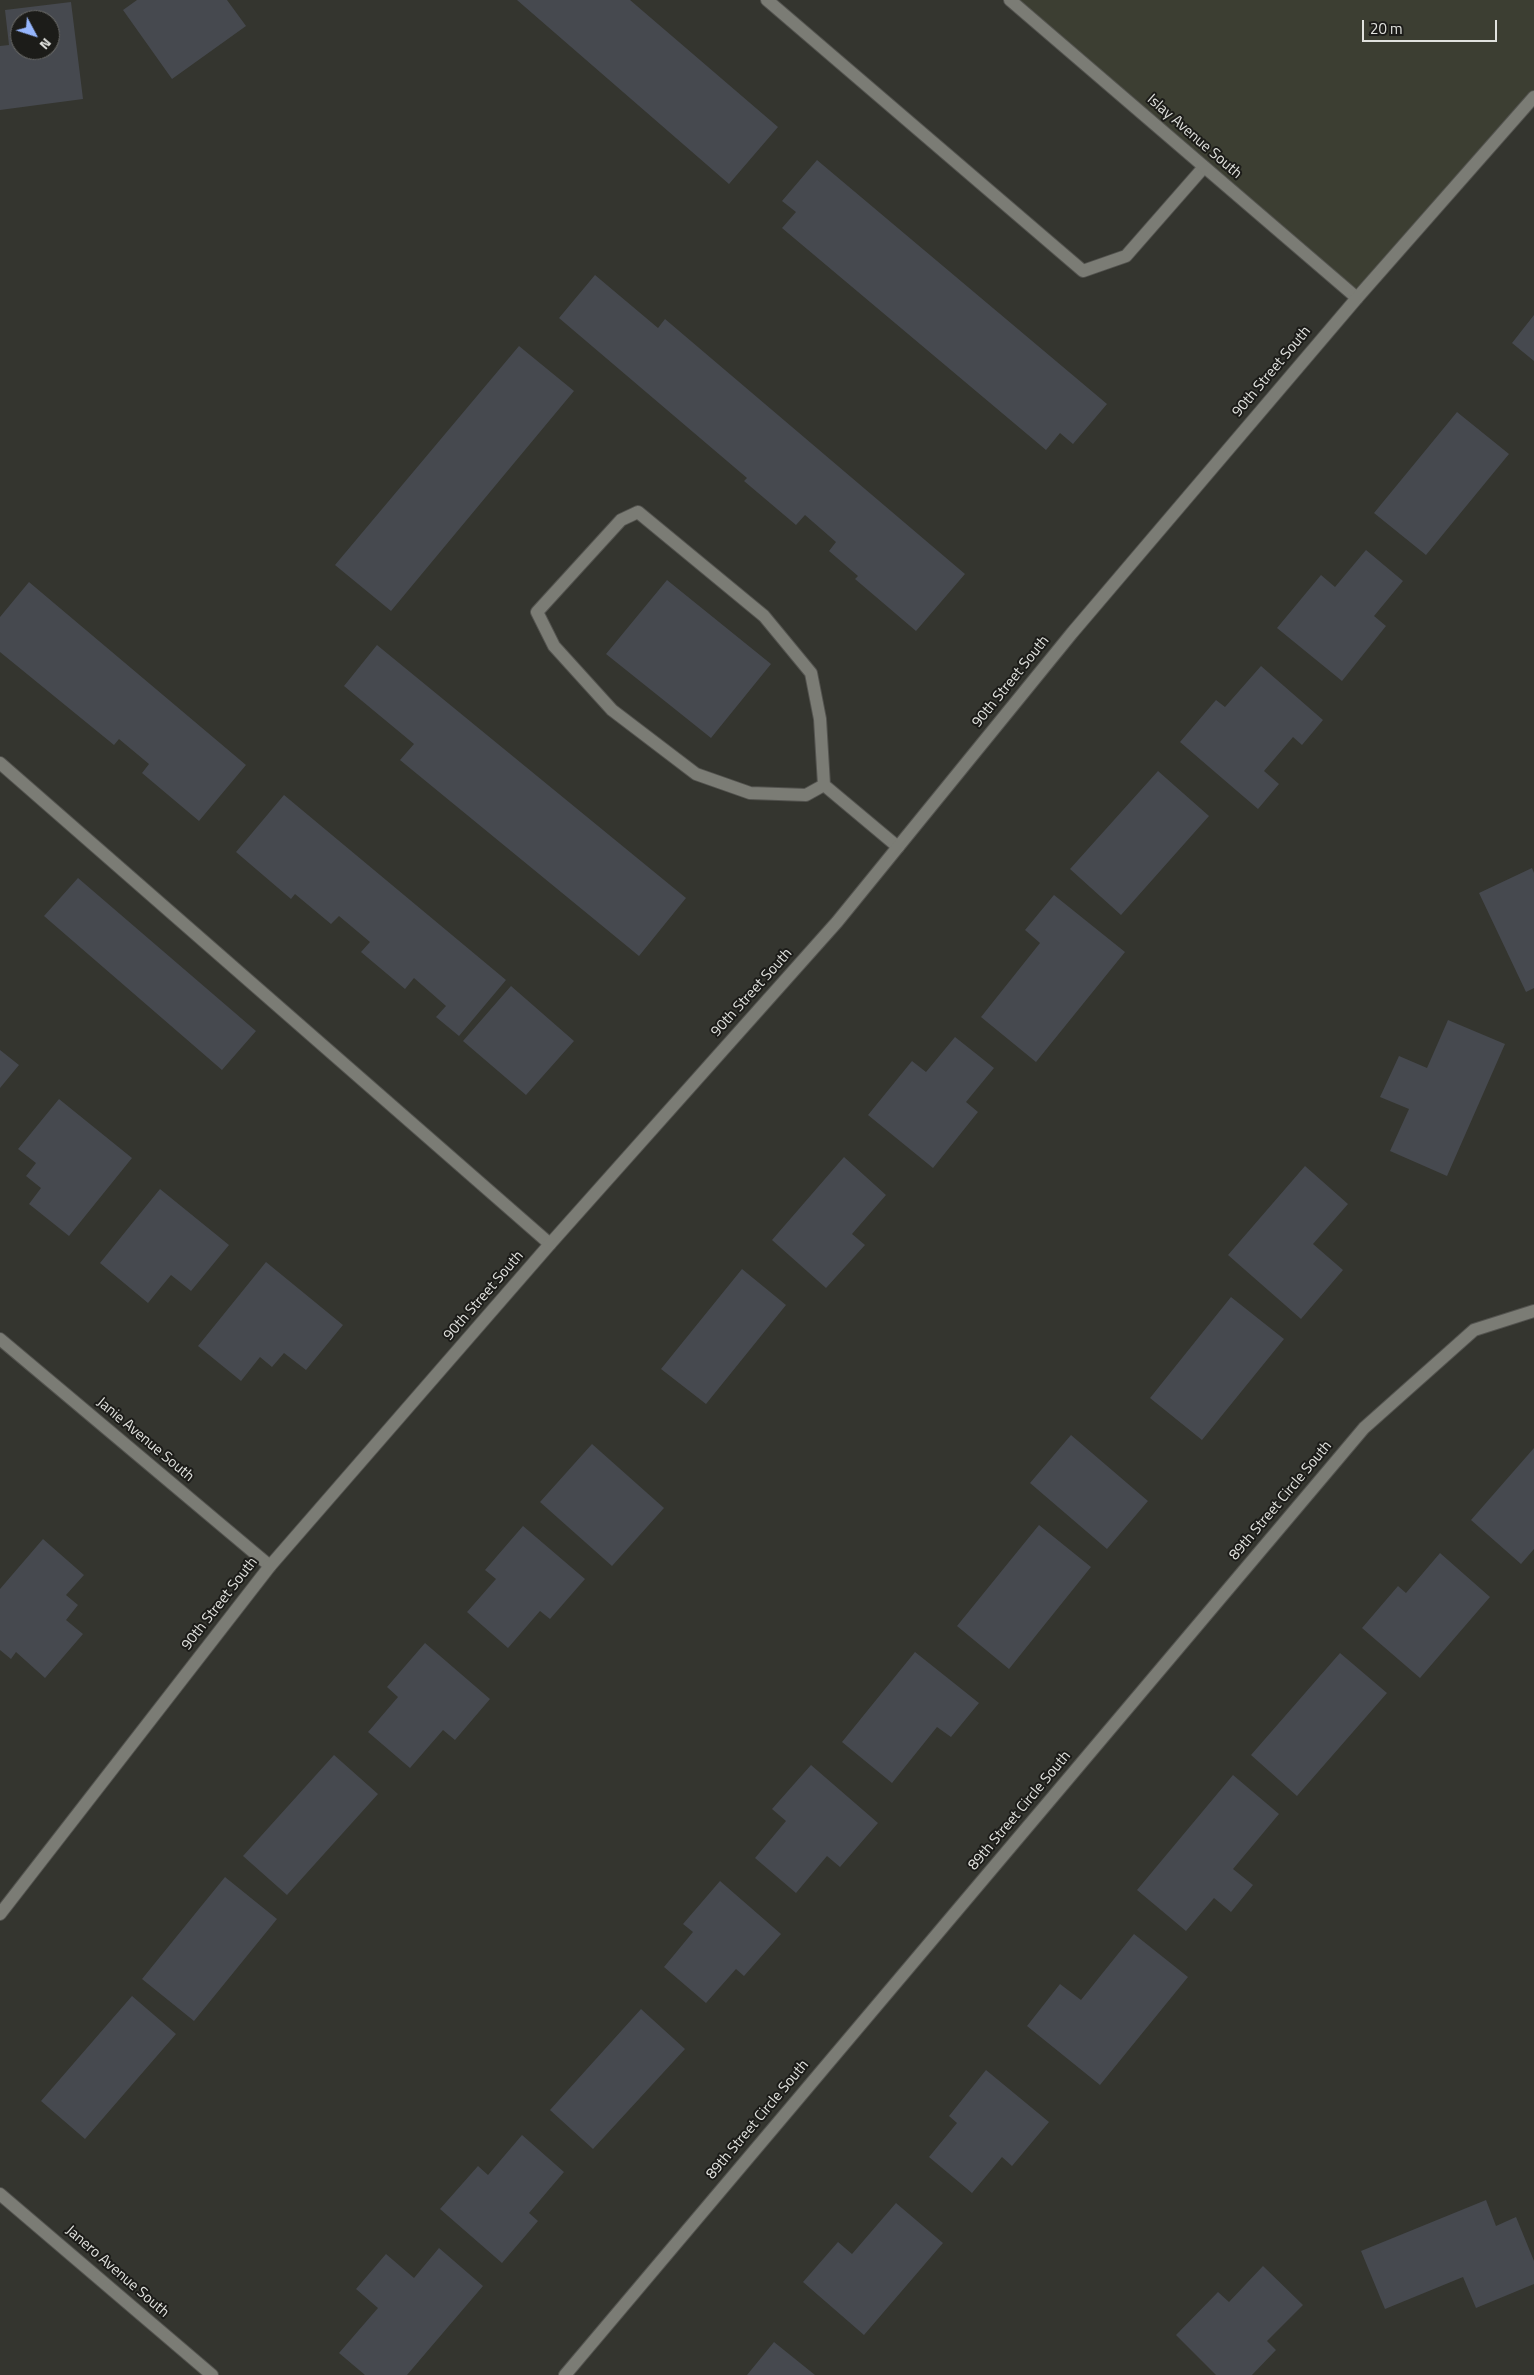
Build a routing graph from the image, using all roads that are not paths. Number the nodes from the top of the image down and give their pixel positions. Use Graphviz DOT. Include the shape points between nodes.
graph roads {
  1 [pos="767,0"];
  2 [pos="1010,0"];
  3 [pos="1534,97"];
  4 [pos="1204,167"];
  5 [pos="1357,298"];
  6 [pos="0,763"];
  7 [pos="824,785"];
  8 [pos="898,847"];
  9 [pos="550,1244"];
  10 [pos="1534,1312"];
  11 [pos="0,1339"];
  12 [pos="270,1566"];
  13 [pos="0,1914"];
  14 [pos="0,2194"];
  15 [pos="212,2375"];
  16 [pos="565,2375"];
  1 -- 4 [label="street" via="1083,270 1126,256"];
  2 -- 4 [label="street, Islay Avenue South"];
  3 -- 5 [label="street, 90th Street South"];
  4 -- 5 [label="street, Islay Avenue South"];
  5 -- 8 [label="street, 90th Street South" via="1078,626"];
  6 -- 9 [label="street"];
  7 -- 7 [label="street" via="806,795 750,792 696,774 612,710 554,646 537,612 621,520 638,512 764,616 811,673 820,719"];
  7 -- 8 [label="street"];
  8 -- 9 [label="street, 90th Street South" via="837,922"];
  9 -- 12 [label="street, 90th Street South"];
  10 -- 16 [label="street, 89th Street Circle South" via="1474,1330 1364,1428"];
  11 -- 12 [label="street, Janie Avenue South"];
  12 -- 13 [label="street, 90th Street South"];
  14 -- 15 [label="street, Janero Avenue South"];
}
